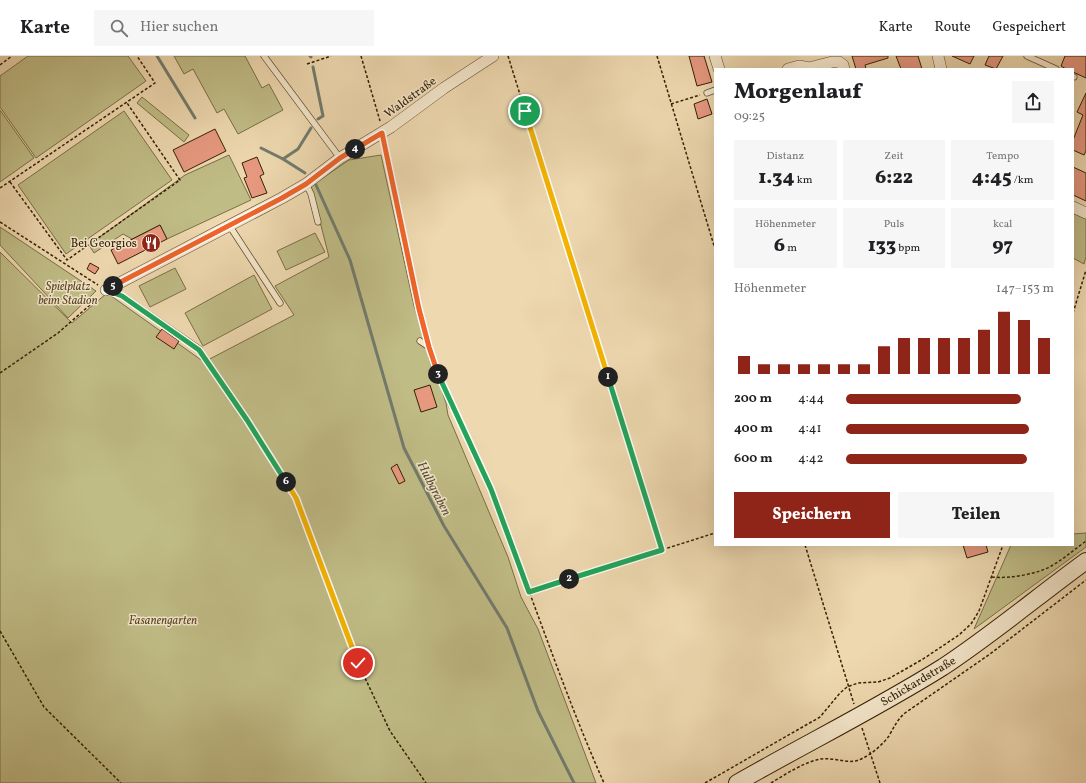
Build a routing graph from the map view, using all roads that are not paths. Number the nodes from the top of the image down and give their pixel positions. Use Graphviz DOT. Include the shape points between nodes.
graph roads {
  1 [pos="264,56"];
  2 [pos="493,56"];
  3 [pos="715,56"];
  4 [pos="938,56"];
  5 [pos="1027,56"];
  6 [pos="796,65"];
  7 [pos="718,68"];
  8 [pos="809,68"];
  9 [pos="809,68"];
  10 [pos="844,68"];
  11 [pos="941,68"];
  12 [pos="1054,68"];
  13 [pos="714,90"];
  14 [pos="708,93"];
  15 [pos="382,133"];
  16 [pos="340,158"];
  17 [pos="306,184"];
  18 [pos="1074,208"];
  19 [pos="1086,214"];
  20 [pos="318,222"];
  21 [pos="229,225"];
  22 [pos="106,290"];
  23 [pos="280,303"];
  24 [pos="420,341"];
  25 [pos="429,347"];
  26 [pos="199,350"];
  27 [pos="452,406"];
  28 [pos="1086,561"];
  29 [pos="737,783"];
  1 -- 16 [label="lane"];
  2 -- 15 [label="street, Waldstraße"];
  3 -- 7 [label="street"];
  4 -- 11 [label="street"];
  5 -- 12 [label="lane"];
  6 -- 9 [label="street"];
  8 -- 10 [label="street" via="839,62"];
  13 -- 14 [label="lane"];
  15 -- 16 [label="street, Waldstraße"];
  15 -- 25 [label="lane"];
  16 -- 17 [label="street, Waldstraße"];
  17 -- 20 [label="lane"];
  17 -- 21 [label="street, Waldstraße"];
  18 -- 19 [label="street"];
  21 -- 22 [label="street, Waldstraße"];
  21 -- 23 [label="lane"];
  22 -- 26 [label="lane" via="122,296"];
  24 -- 25 [label="lane"];
  25 -- 27 [label="lane"];
  28 -- 29 [label="street, Schickardstraße" via="974,646 923,679"];
}
